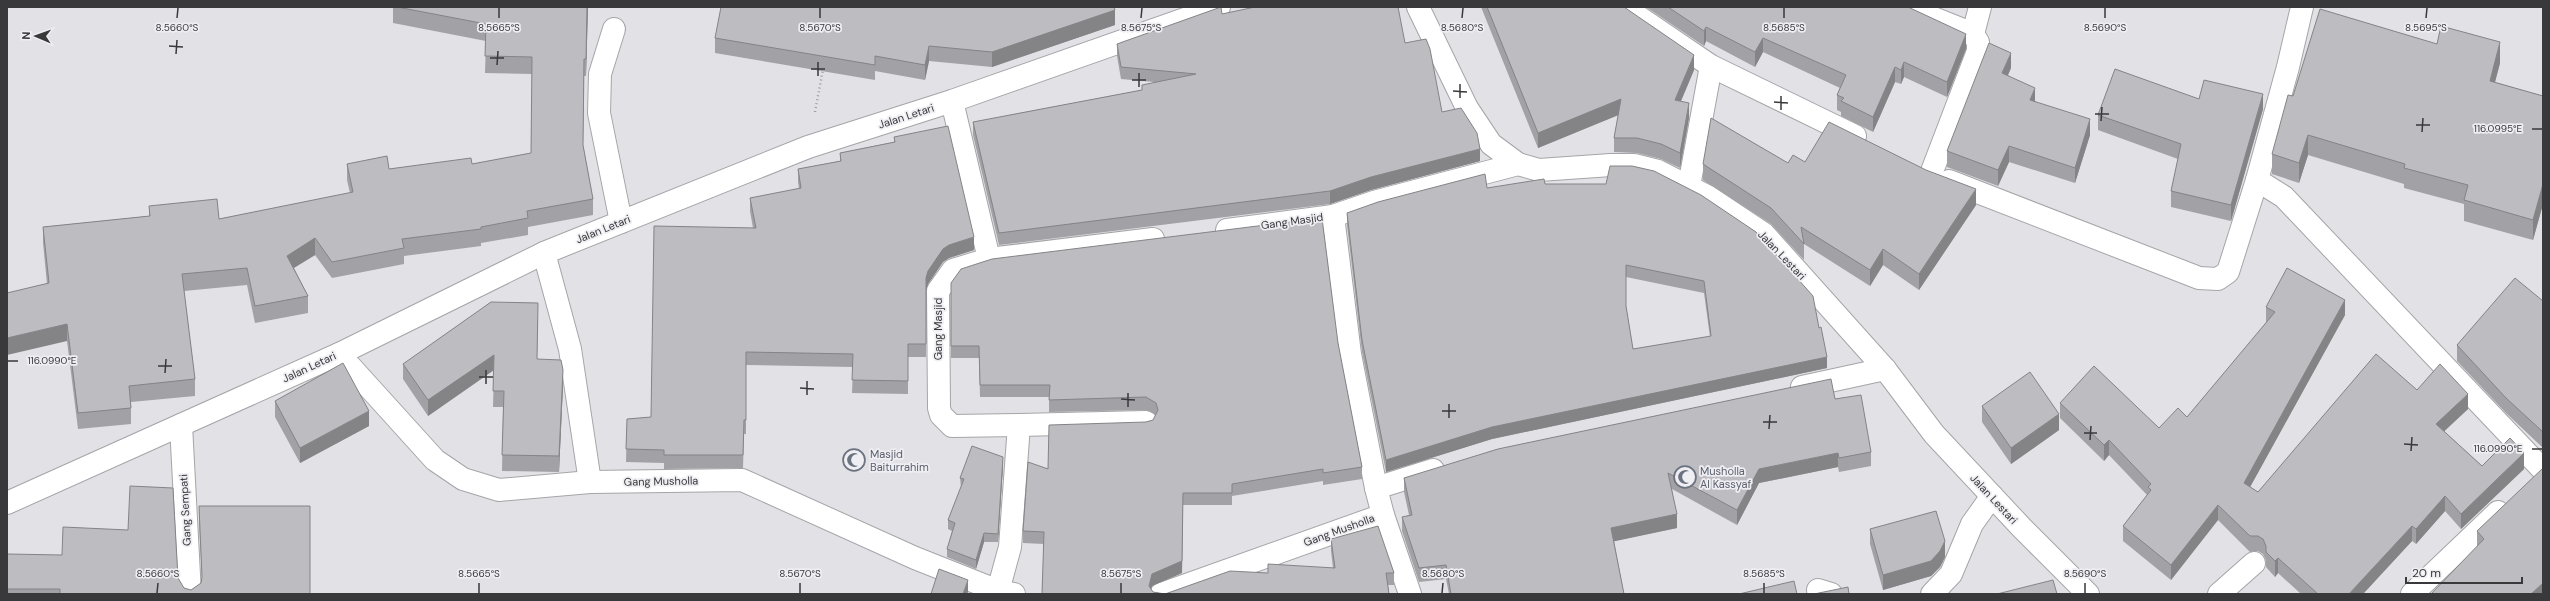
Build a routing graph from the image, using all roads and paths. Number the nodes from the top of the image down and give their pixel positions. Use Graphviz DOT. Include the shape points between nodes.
graph roads {
  1 [pos="1219,7"];
  2 [pos="1418,7"];
  3 [pos="1624,7"];
  4 [pos="1906,7"];
  5 [pos="1980,7"];
  6 [pos="2302,7"];
  7 [pos="614,29"];
  8 [pos="1973,34"];
  9 [pos="824,64"];
  10 [pos="1711,66"];
  11 [pos="952,101"];
  12 [pos="1873,146"];
  13 [pos="808,147"];
  14 [pos="1518,164"];
  15 [pos="1909,164"];
  16 [pos="1931,174"];
  17 [pos="2257,180"];
  18 [pos="1689,186"];
  19 [pos="1334,216"];
  20 [pos="621,222"];
  21 [pos="1204,233"];
  22 [pos="1173,237"];
  23 [pos="544,253"];
  24 [pos="989,259"];
  25 [pos="339,354"];
  26 [pos="1885,369"];
  27 [pos="1784,391"];
  28 [pos="1146,422"];
  29 [pos="181,425"];
  30 [pos="1019,425"];
  31 [pos="1450,465"];
  32 [pos="2543,469"];
  33 [pos="590,482"];
  34 [pos="1376,488"];
  35 [pos="1992,496"];
  36 [pos="7,503"];
  37 [pos="1383,515"];
  38 [pos="2254,563"];
  39 [pos="1006,592"];
  40 [pos="190,594"];
  41 [pos="1161,594"];
  42 [pos="1410,594"];
  43 [pos="1932,594"];
  44 [pos="2088,594"];
  45 [pos="2219,594"];
  46 [pos="2412,594"];
  1 -- 11 [label="street, Jalan Letari"];
  2 -- 14 [label="street, Jalan Lestari" via="1467,108 1491,144"];
  3 -- 10 [label="street"];
  4 -- 8 [label="street"];
  5 -- 8 [label="street"];
  6 -- 17 [label="street"];
  7 -- 20 [label="street" via="600,74 600,113"];
  8 -- 16 [label="street" via="1978,42 1978,51"];
  9 -- 13 [label="path"];
  10 -- 12 [label="street"];
  10 -- 18 [label="street"];
  11 -- 13 [label="street, Jalan Letari"];
  11 -- 24 [label="street"];
  13 -- 20 [label="street, Jalan Letari"];
  14 -- 18 [label="street, Jalan Lestari" via="1539,170 1611,164 1634,165 1658,171"];
  14 -- 19 [label="street, Gang Masjid" via="1374,202"];
  15 -- 16 [label="street"];
  16 -- 17 [label="street" via="2199,278 2218,279 2228,272"];
  17 -- 32 [label="street" via="2284,197"];
  18 -- 26 [label="street, Jalan Lestari" via="1764,234"];
  19 -- 21 [label="street, Gang Masjid"];
  19 -- 34 [label="street, Gang Musholla" via="1350,354"];
  20 -- 23 [label="street, Jalan Letari"];
  22 -- 24 [label="street, Gang Masjid"];
  23 -- 25 [label="street, Jalan Letari"];
  23 -- 33 [label="street" via="570,349"];
  24 -- 30 [label="street, Gang Masjid" via="952,270 938,291 939,408 941,416 952,426"];
  25 -- 29 [label="street, Jalan Letari"];
  25 -- 33 [label="street, Gang Musholla" via="435,460 463,479 499,490"];
  26 -- 27 [label="street"];
  26 -- 35 [label="street, Jalan Lestari" via="1934,434"];
  28 -- 30 [label="street"];
  29 -- 36 [label="street, Jalan Letari"];
  29 -- 40 [label="street, Gang Sempati"];
  30 -- 39 [label="street"];
  31 -- 34 [label="street"];
  32 -- 46 [label="street"];
  33 -- 39 [label="street, Gang Musholla" via="742,480 915,558"];
  34 -- 37 [label="street, Gang Musholla"];
  35 -- 43 [label="street" via="1972,524 1951,574"];
  35 -- 44 [label="street, Jalan Lestari"];
  37 -- 41 [label="street, Gang Musholla"];
  37 -- 42 [label="street"];
  38 -- 45 [label="street"];
}
